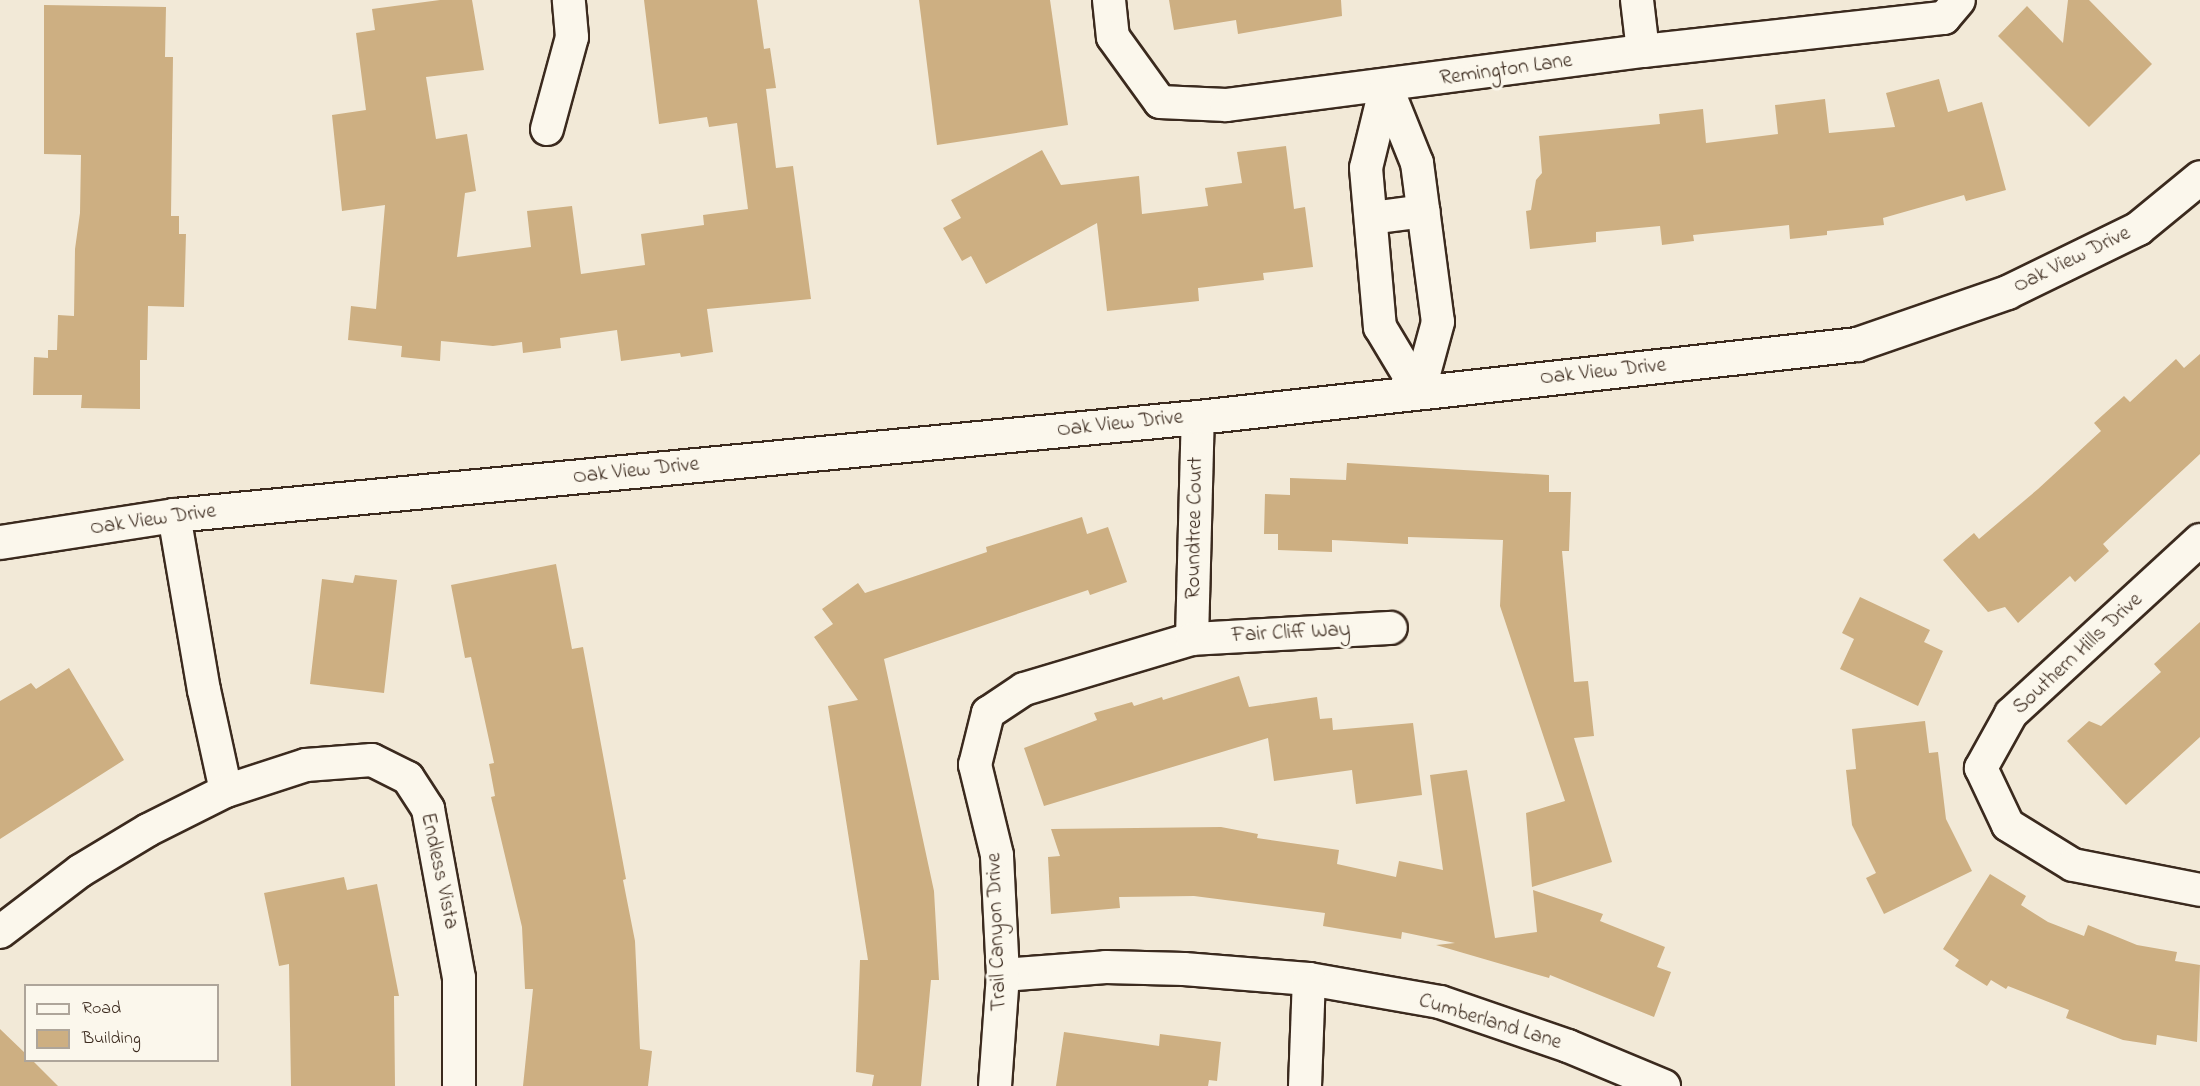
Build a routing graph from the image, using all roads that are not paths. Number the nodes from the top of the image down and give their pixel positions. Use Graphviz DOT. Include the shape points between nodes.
graph roads {
  1 [pos="569,0"];
  2 [pos="1109,0"];
  3 [pos="1637,0"];
  4 [pos="1959,0"];
  5 [pos="1643,51"];
  6 [pos="1386,86"];
  7 [pos="547,129"];
  8 [pos="2200,177"];
  9 [pos="1424,212"];
  10 [pos="1371,218"];
  11 [pos="1419,392"];
  12 [pos="1198,417"];
  13 [pos="174,515"];
  14 [pos="2200,540"];
  15 [pos="0,542"];
  16 [pos="1391,628"];
  17 [pos="1192,639"];
  18 [pos="226,791"];
  19 [pos="2200,890"];
  20 [pos="0,932"];
  21 [pos="1003,975"];
  22 [pos="1309,979"];
  23 [pos="459,1086"];
  24 [pos="995,1086"];
  25 [pos="1305,1086"];
  26 [pos="1664,1086"];
  1 -- 7 [label="street" via="572,37"];
  2 -- 6 [label="street, Remington Lane" via="1113,38 1160,102 1226,105"];
  3 -- 5 [label="street"];
  4 -- 5 [label="street, Remington Lane" via="1944,18"];
  5 -- 6 [label="street, Remington Lane"];
  6 -- 9 [label="street" via="1417,163"];
  6 -- 10 [label="street" via="1366,168"];
  8 -- 11 [label="street, Oak View Drive" via="2138,228 2007,292 1857,344"];
  9 -- 10 [label="street"];
  9 -- 11 [label="street" via="1438,322"];
  10 -- 11 [label="street" via="1380,327"];
  11 -- 12 [label="street, Oak View Drive"];
  12 -- 13 [label="street, Oak View Drive"];
  12 -- 17 [label="street, Roundtree Court"];
  13 -- 15 [label="street, Oak View Drive"];
  13 -- 18 [label="street"];
  14 -- 19 [label="street, Southern Hills Drive" via="2012,714 1981,768 2008,825 2073,865"];
  16 -- 17 [label="street, Fair Cliff Way"];
  17 -- 21 [label="street, Trail Canyon Drive" via="1024,689 988,713 975,765 997,855"];
  18 -- 20 [label="street, Endless Vista" via="148,830 90,866"];
  18 -- 23 [label="street, Endless Vista" via="306,765 372,760 408,778 428,809 443,875 459,978"];
  21 -- 22 [label="street, Cumberland Lane" via="1106,967"];
  21 -- 24 [label="street, Trail Canyon Drive"];
  22 -- 25 [label="street"];
  22 -- 26 [label="street, Cumberland Lane" via="1440,1002 1568,1046"];
}
